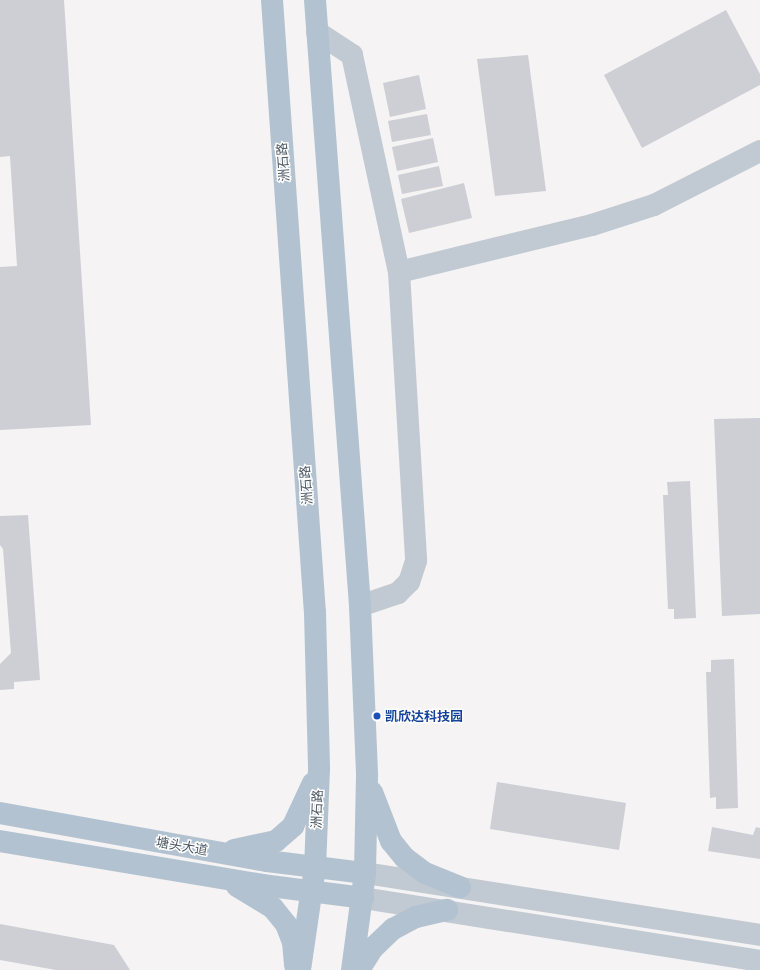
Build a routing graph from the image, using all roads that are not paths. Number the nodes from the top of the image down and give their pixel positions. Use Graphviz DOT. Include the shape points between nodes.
graph roads {
  1 [pos="272,0"];
  2 [pos="315,0"];
  3 [pos="317,32"];
  4 [pos="760,151"];
  5 [pos="399,272"];
  6 [pos="360,606"];
  7 [pos="319,769"];
  8 [pos="367,776"];
  9 [pos="0,813"];
  10 [pos="0,841"];
  11 [pos="217,852"];
  12 [pos="315,867"];
  13 [pos="365,873"];
  14 [pos="225,879"];
  15 [pos="460,887"];
  16 [pos="312,893"];
  17 [pos="363,898"];
  18 [pos="447,910"];
  19 [pos="760,935"];
  20 [pos="760,961"];
  21 [pos="296,970"];
  22 [pos="300,970"];
  23 [pos="352,970"];
  24 [pos="359,970"];
  1 -- 7 [label="main road, 洲石路" via="315,613"];
  2 -- 3 [label="main road"];
  3 -- 5 [label="street" via="352,54"];
  3 -- 6 [label="main road"];
  4 -- 5 [label="street" via="654,205 592,225"];
  5 -- 6 [label="street" via="416,561 409,582 398,593"];
  6 -- 8 [label="main road"];
  7 -- 11 [label="main road" via="293,826 276,840 255,847"];
  7 -- 12 [label="main road, 洲石路"];
  8 -- 13 [label="main road"];
  8 -- 15 [label="main road" via="378,813 391,841 405,858 425,873"];
  9 -- 11 [label="main road, 塘头大道"];
  10 -- 14 [label="main road, 塘头大道"];
  11 -- 12 [label="main road, 塘头大道"];
  12 -- 13 [label="main road, 塘头大道"];
  12 -- 16 [label="main road, 洲石路"];
  13 -- 15 [label="street"];
  13 -- 17 [label="main road"];
  14 -- 16 [label="main road, 塘头大道"];
  14 -- 21 [label="main road" via="273,908 286,924 293,942"];
  15 -- 19 [label="street"];
  16 -- 17 [label="main road, 塘头大道"];
  16 -- 22 [label="main road, 洲石路"];
  17 -- 18 [label="street"];
  17 -- 23 [label="main road"];
  18 -- 20 [label="street"];
  18 -- 24 [label="main road" via="416,917 393,929 373,948"];
}
